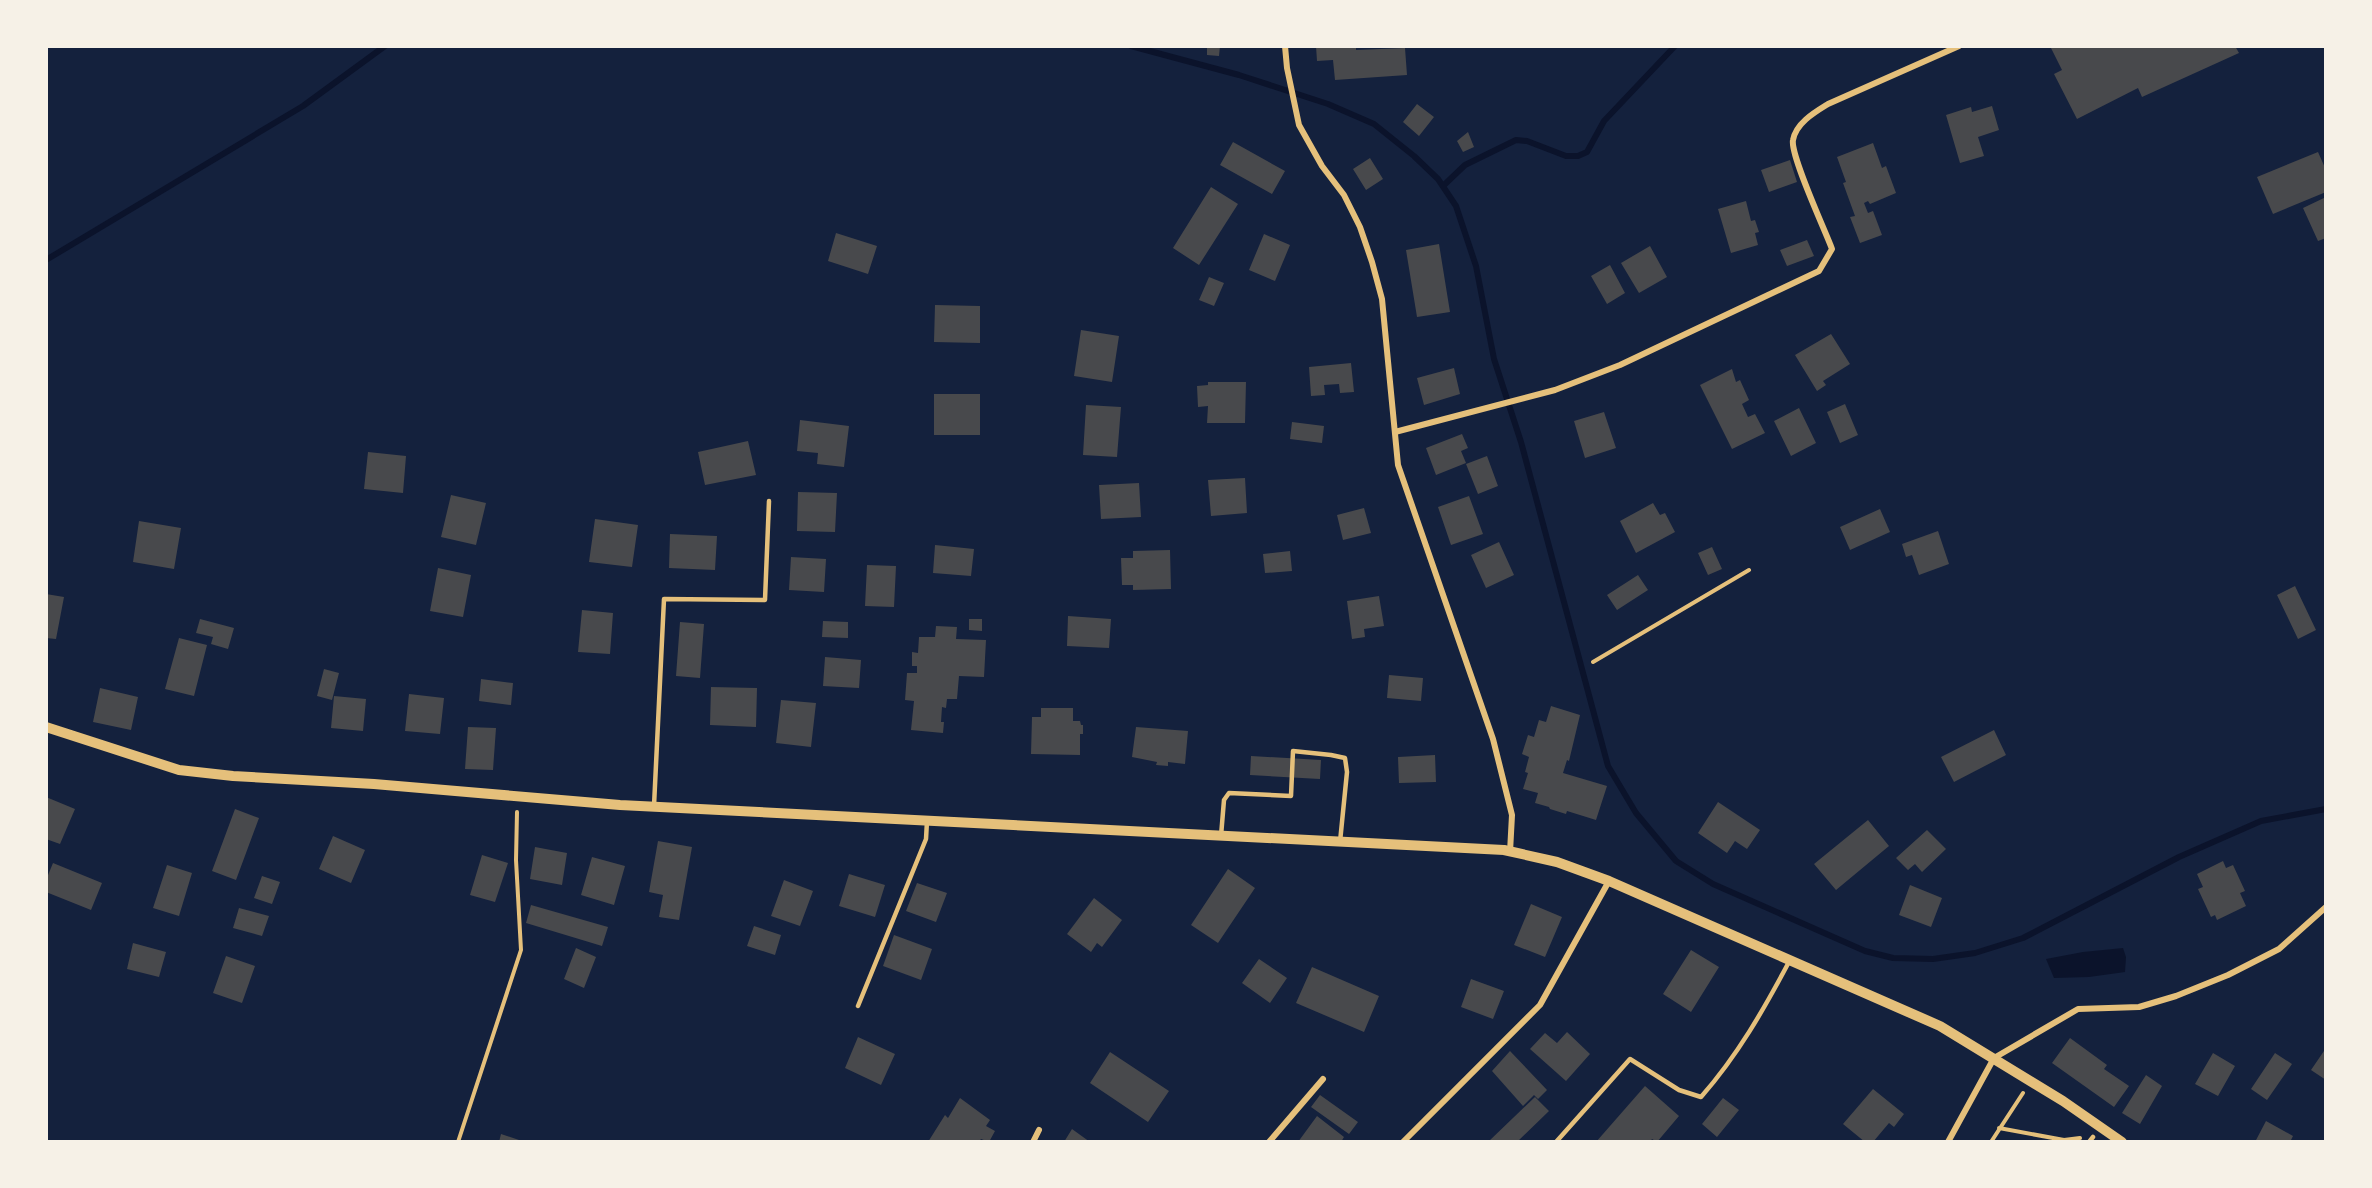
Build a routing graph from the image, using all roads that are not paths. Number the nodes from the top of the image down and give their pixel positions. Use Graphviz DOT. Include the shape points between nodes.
graph roads {
  1 [pos="1285,46"];
  2 [pos="1959,46"];
  3 [pos="1395,432"];
  4 [pos="769,501"];
  5 [pos="46,727"];
  6 [pos="654,806"];
  7 [pos="927,821"];
  8 [pos="1221,836"];
  9 [pos="1340,842"];
  10 [pos="1510,852"];
  11 [pos="1609,881"];
  12 [pos="2325,907"];
  13 [pos="1790,960"];
  14 [pos="858,1006"];
  15 [pos="1994,1058"];
  16 [pos="1323,1079"];
  17 [pos="1040,1130"];
  18 [pos="2092,1137"];
  19 [pos="1033,1142"];
  20 [pos="1269,1142"];
  21 [pos="1403,1142"];
  22 [pos="1556,1142"];
  23 [pos="1948,1142"];
  24 [pos="2089,1142"];
  25 [pos="2122,1142"];
  1 -- 3 [label="street" via="1299,125 1344,195 1372,262 1382,299"];
  2 -- 3 [label="street" via="1828,104 1812,114 1796,133 1792,141 1797,159 1832,249 1820,271 1620,365 1555,390"];
  3 -- 10 [label="street" via="1398,465 1491,731 1507,789 1512,815"];
  4 -- 6 [label="lane" via="765,600 664,599"];
  5 -- 6 [label="street" via="179,770"];
  6 -- 7 [label="street"];
  7 -- 8 [label="street"];
  7 -- 14 [label="lane" via="926,839"];
  8 -- 9 [label="street"];
  8 -- 9 [label="lane" via="1224,800 1229,793 1291,796 1293,751 1345,758"];
  9 -- 10 [label="street"];
  10 -- 11 [label="street" via="1557,862"];
  11 -- 13 [label="street"];
  11 -- 21 [label="street" via="1540,1005"];
  12 -- 15 [label="street" via="2279,949 2228,975 2139,1007 2078,1009"];
  13 -- 15 [label="street" via="1940,1026"];
  13 -- 22 [label="lane" via="1726,1069 1701,1097 1679,1090 1630,1059"];
  15 -- 23 [label="street"];
  15 -- 25 [label="street"];
  16 -- 20 [label="street"];
  17 -- 19 [label="street"];
  18 -- 24 [label="lane"];
}
